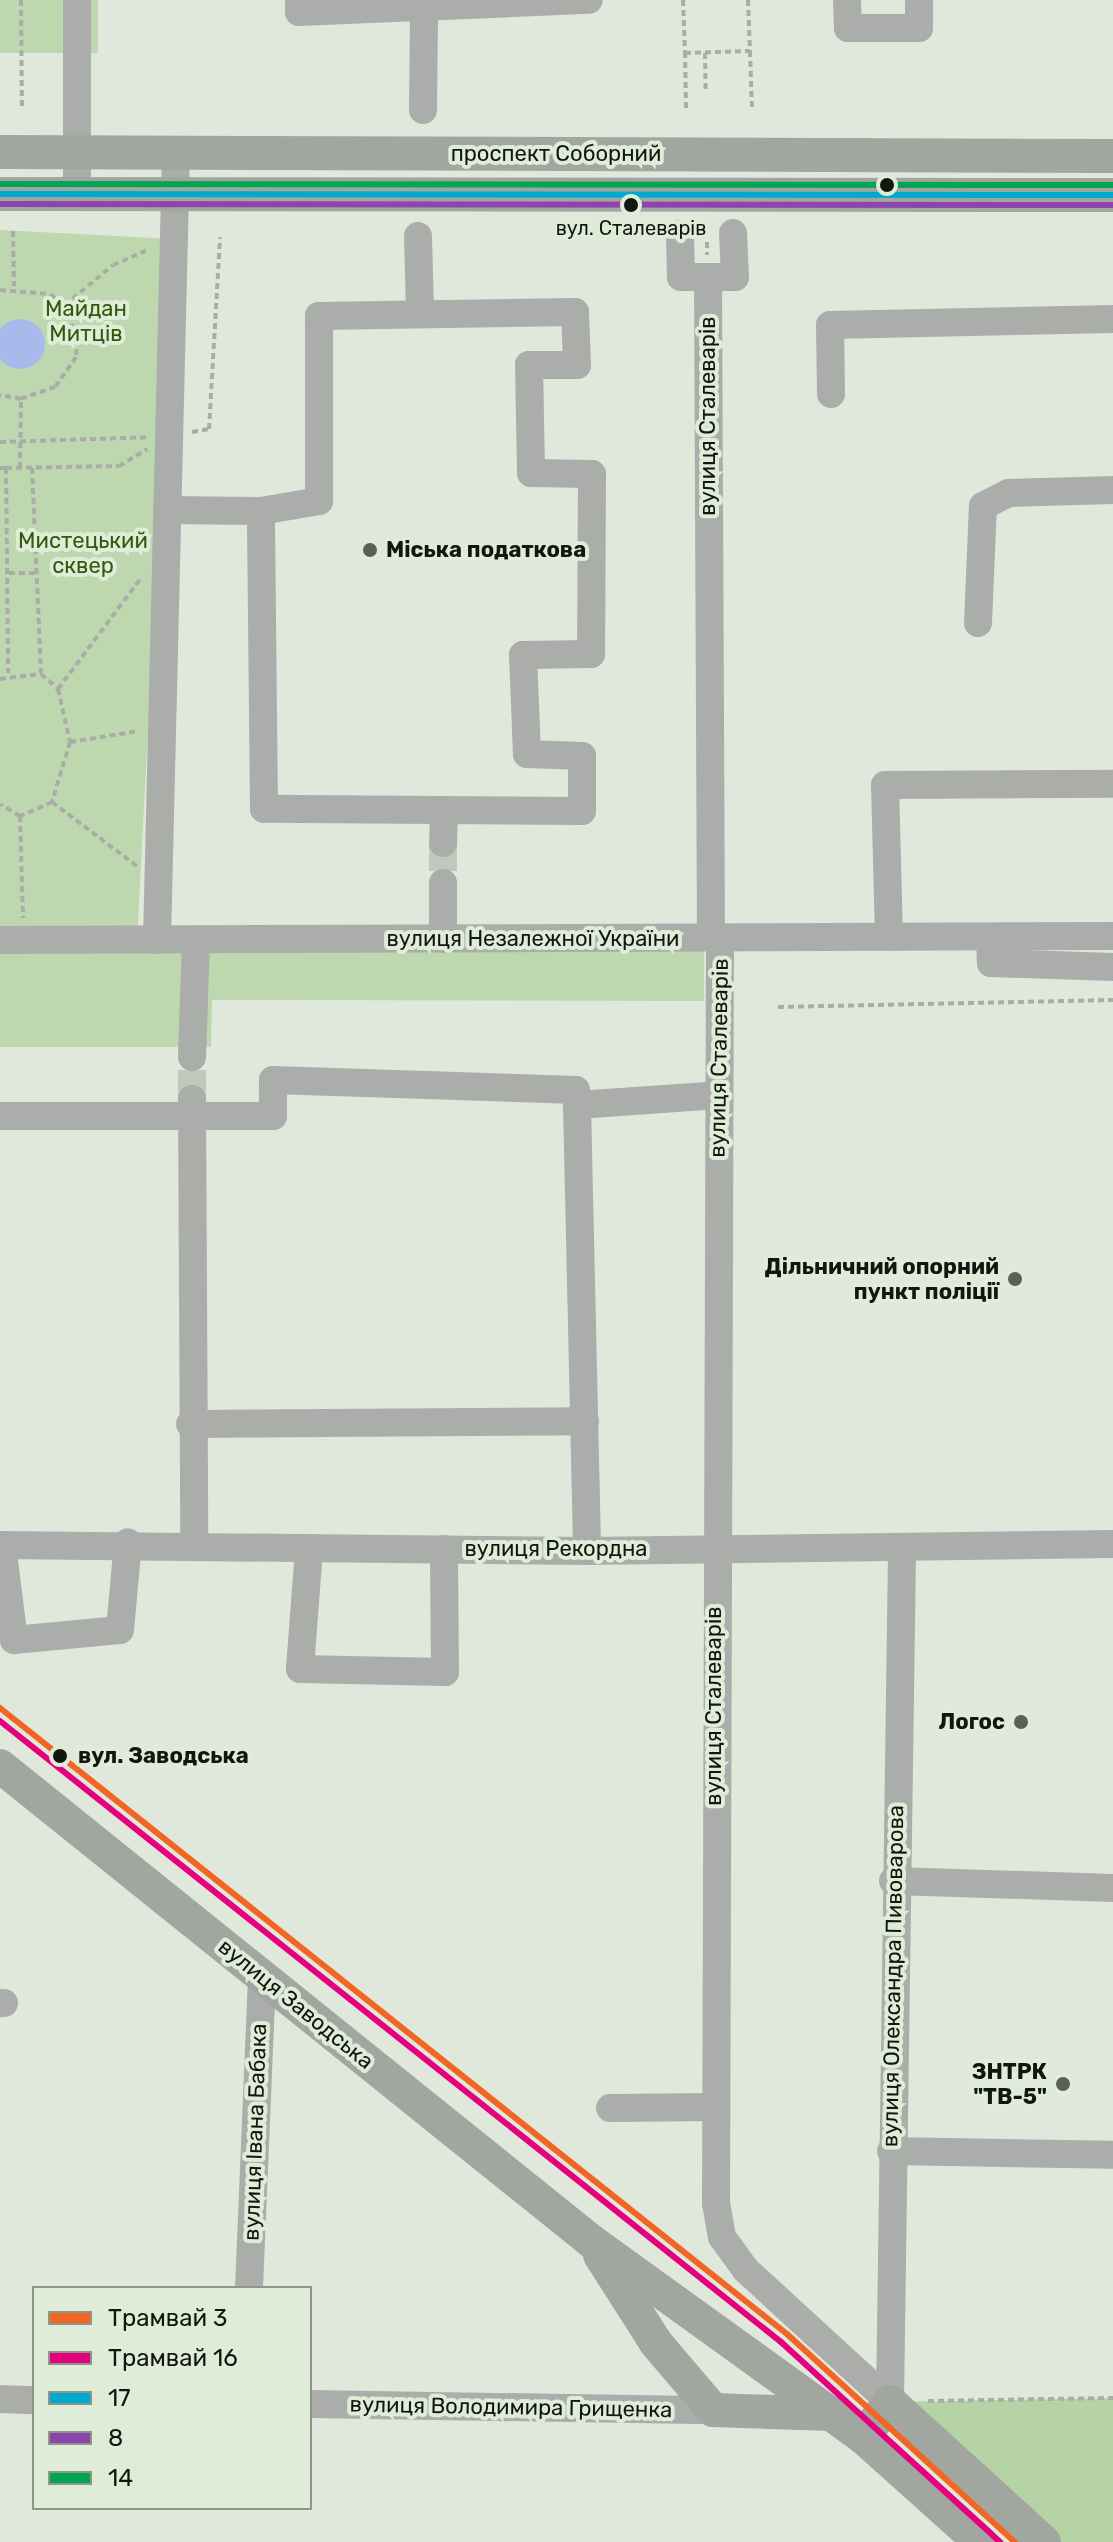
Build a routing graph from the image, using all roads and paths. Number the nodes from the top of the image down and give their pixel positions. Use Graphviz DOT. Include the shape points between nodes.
graph roads {
  1 [pos="21,0"];
  2 [pos="77,0"];
  3 [pos="299,0"];
  4 [pos="589,0"];
  5 [pos="683,0"];
  6 [pos="748,0"];
  7 [pos="847,0"];
  8 [pos="919,0"];
  9 [pos="424,9"];
  10 [pos="750,51"];
  11 [pos="685,53"];
  12 [pos="705,53"];
  13 [pos="706,92"];
  14 [pos="22,107"];
  15 [pos="686,108"];
  16 [pos="752,108"];
  17 [pos="423,110"];
  18 [pos="0,152"];
  19 [pos="78,153"];
  20 [pos="176,153"];
  21 [pos="1113,156"];
  22 [pos="0,194"];
  23 [pos="1113,195"];
  24 [pos="77,196"];
  25 [pos="175,196"];
  26 [pos="13,231"];
  27 [pos="733,233"];
  28 [pos="680,234"];
  29 [pos="418,236"];
  30 [pos="174,238"];
  31 [pos="708,277"];
  32 [pos="14,286"];
  33 [pos="0,290"];
  34 [pos="64,305"];
  35 [pos="420,314"];
  36 [pos="1113,319"];
  37 [pos="831,394"];
  38 [pos="0,395"];
  39 [pos="21,399"];
  40 [pos="169,436"];
  41 [pos="20,441"];
  42 [pos="0,442"];
  43 [pos="0,468"];
  44 [pos="20,468"];
  45 [pos="32,468"];
  46 [pos="1113,490"];
  47 [pos="167,510"];
  48 [pos="261,511"];
  49 [pos="167,544"];
  50 [pos="8,573"];
  51 [pos="35,573"];
  52 [pos="978,623"];
  53 [pos="8,673"];
  54 [pos="41,674"];
  55 [pos="0,679"];
  56 [pos="58,689"];
  57 [pos="162,728"];
  58 [pos="70,742"];
  59 [pos="1113,784"];
  60 [pos="52,802"];
  61 [pos="0,804"];
  62 [pos="444,810"];
  63 [pos="20,816"];
  64 [pos="443,843"];
  65 [pos="158,882"];
  66 [pos="443,883"];
  67 [pos="1113,936"];
  68 [pos="889,937"];
  69 [pos="990,937"];
  70 [pos="716,938"];
  71 [pos="443,939"];
  72 [pos="12,940"];
  73 [pos="157,940"];
  74 [pos="196,940"];
  75 [pos="1113,967"];
  76 [pos="1113,1000"];
  77 [pos="778,1007"];
  78 [pos="192,1057"];
  79 [pos="719,1095"];
  80 [pos="577,1105"];
  81 [pos="192,1107"];
  82 [pos="0,1116"];
  83 [pos="585,1421"];
  84 [pos="190,1424"];
  85 [pos="128,1542"];
  86 [pos="194,1544"];
  87 [pos="1113,1544"];
  88 [pos="1,1545"];
  89 [pos="713,1545"];
  90 [pos="309,1549"];
  91 [pos="444,1549"];
  92 [pos="902,1549"];
  93 [pos="587,1551"];
  94 [pos="0,1766"];
  95 [pos="893,1881"];
  96 [pos="1113,1888"];
  97 [pos="262,1977"];
  98 [pos="716,2107"];
  99 [pos="610,2108"];
  100 [pos="891,2151"];
  101 [pos="1113,2155"];
  102 [pos="591,2241"];
  103 [pos="249,2286"];
  104 [pos="1113,2398"];
  105 [pos="0,2399"];
  106 [pos="32,2400"];
  107 [pos="890,2402"];
  108 [pos="312,2404"];
  109 [pos="713,2410"];
  110 [pos="833,2414"];
  111 [pos="863,2437"];
  112 [pos="980,2542"];
  113 [pos="1044,2542"];
  1 -- 14 [label="path"];
  2 -- 19 [label="street"];
  3 -- 9 [label="street" via="299,12"];
  4 -- 9 [label="street"];
  5 -- 11 [label="path"];
  6 -- 10 [label="path"];
  7 -- 8 [label="street" via="848,28 919,28"];
  9 -- 17 [label="street"];
  10 -- 12 [label="path"];
  10 -- 16 [label="path"];
  11 -- 12 [label="path"];
  11 -- 15 [label="path"];
  12 -- 13 [label="path"];
  18 -- 19 [label="main road, проспект Соборний"];
  19 -- 20 [label="main road, проспект Соборний"];
  19 -- 24 [label="street"];
  20 -- 21 [label="main road, проспект Соборний"];
  20 -- 25 [label="street"];
  22 -- 24 [label="main road, проспект Соборний"];
  23 -- 25 [label="main road, проспект Соборний"];
  24 -- 25 [label="main road, проспект Соборний"];
  25 -- 30 [label="street"];
  26 -- 32 [label="path"];
  27 -- 31 [label="street" via="735,277"];
  28 -- 31 [label="street" via="681,277"];
  29 -- 35 [label="street"];
  30 -- 34 [label="path" via="113,265"];
  30 -- 40 [label="street"];
  31 -- 70 [label="street, вулиця Сталеварів"];
  32 -- 33 [label="path"];
  32 -- 34 [label="path" via="33,287"];
  34 -- 39 [label="path" via="73,321 76,357 55,387"];
  35 -- 48 [label="street" via="319,316 319,501"];
  35 -- 62 [label="street" via="575,312 577,365 529,365 531,473 592,474 591,654 523,655 527,754 582,756 582,811"];
  36 -- 37 [label="street" via="830,325"];
  38 -- 39 [label="path"];
  39 -- 41 [label="path"];
  40 -- 41 [label="path"];
  40 -- 47 [label="street"];
  41 -- 42 [label="path"];
  41 -- 44 [label="path"];
  43 -- 50 [label="path" via="6,468"];
  45 -- 51 [label="path"];
  46 -- 52 [label="street" via="1009,493 983,506"];
  47 -- 48 [label="street"];
  47 -- 49 [label="street"];
  48 -- 62 [label="street" via="264,809"];
  49 -- 56 [label="path"];
  49 -- 57 [label="street"];
  50 -- 51 [label="path"];
  50 -- 53 [label="path"];
  51 -- 54 [label="path"];
  53 -- 54 [label="path"];
  53 -- 55 [label="path"];
  54 -- 56 [label="path"];
  56 -- 58 [label="path"];
  57 -- 58 [label="path"];
  57 -- 65 [label="street"];
  58 -- 60 [label="path"];
  59 -- 68 [label="street" via="885,785"];
  60 -- 63 [label="path"];
  60 -- 65 [label="path"];
  61 -- 63 [label="path"];
  62 -- 64 [label="street"];
  63 -- 72 [label="path"];
  65 -- 73 [label="street"];
  66 -- 71 [label="street"];
  67 -- 69 [label="street, вулиця Незалежної України"];
  68 -- 69 [label="street, вулиця Незалежної України"];
  68 -- 70 [label="street, вулиця Незалежної України"];
  69 -- 75 [label="street" via="991,963"];
  70 -- 71 [label="street, вулиця Незалежної України"];
  70 -- 79 [label="street, вулиця Сталеварів"];
  71 -- 74 [label="street, вулиця Незалежної України"];
  72 -- 73 [label="street, вулиця Незалежної України"];
  73 -- 74 [label="street, вулиця Незалежної України"];
  74 -- 78 [label="street"];
  76 -- 77 [label="path"];
  79 -- 80 [label="street"];
  79 -- 89 [label="street, вулиця Сталеварів"];
  80 -- 81 [label="street" via="576,1090 273,1080 273,1116"];
  80 -- 83 [label="street"];
  81 -- 82 [label="street"];
  81 -- 84 [label="street"];
  83 -- 84 [label="street"];
  83 -- 93 [label="street"];
  84 -- 86 [label="street"];
  85 -- 86 [label="street, вулиця Рекордна"];
  85 -- 88 [label="street, вулиця Рекордна"];
  85 -- 88 [label="street" via="120,1630 14,1640"];
  86 -- 90 [label="street, вулиця Рекордна"];
  87 -- 92 [label="street, вулиця Рекордна"];
  89 -- 92 [label="street, вулиця Рекордна"];
  89 -- 93 [label="street, вулиця Рекордна"];
  89 -- 98 [label="street, вулиця Сталеварів"];
  90 -- 91 [label="street, вулиця Рекордна"];
  90 -- 91 [label="street" via="300,1669 445,1672"];
  91 -- 93 [label="street, вулиця Рекордна"];
  92 -- 95 [label="street, вулиця Олександра Пивоварова"];
  94 -- 97 [label="main road, вулиця Заводська"];
  95 -- 96 [label="street"];
  95 -- 100 [label="street, вулиця Олександра Пивоварова"];
  97 -- 102 [label="main road, вулиця Заводська"];
  97 -- 103 [label="street, вулиця Івана Бабака"];
  98 -- 99 [label="street"];
  98 -- 107 [label="street, вулиця Сталеварів" via="722,2237 746,2270"];
  100 -- 101 [label="street"];
  100 -- 107 [label="street, вулиця Олександра Пивоварова"];
  102 -- 109 [label="main road, вулиця Заводська" via="656,2343"];
  102 -- 110 [label="main road, вулиця Заводська"];
  104 -- 107 [label="path"];
  105 -- 106 [label="street"];
  107 -- 111 [label="main road"];
  107 -- 113 [label="main road"];
  108 -- 109 [label="street, вулиця Володимира Грищенка"];
  109 -- 110 [label="main road"];
  110 -- 111 [label="main road, вулиця Заводська"];
  111 -- 112 [label="main road, вулиця Заводська"];
}
